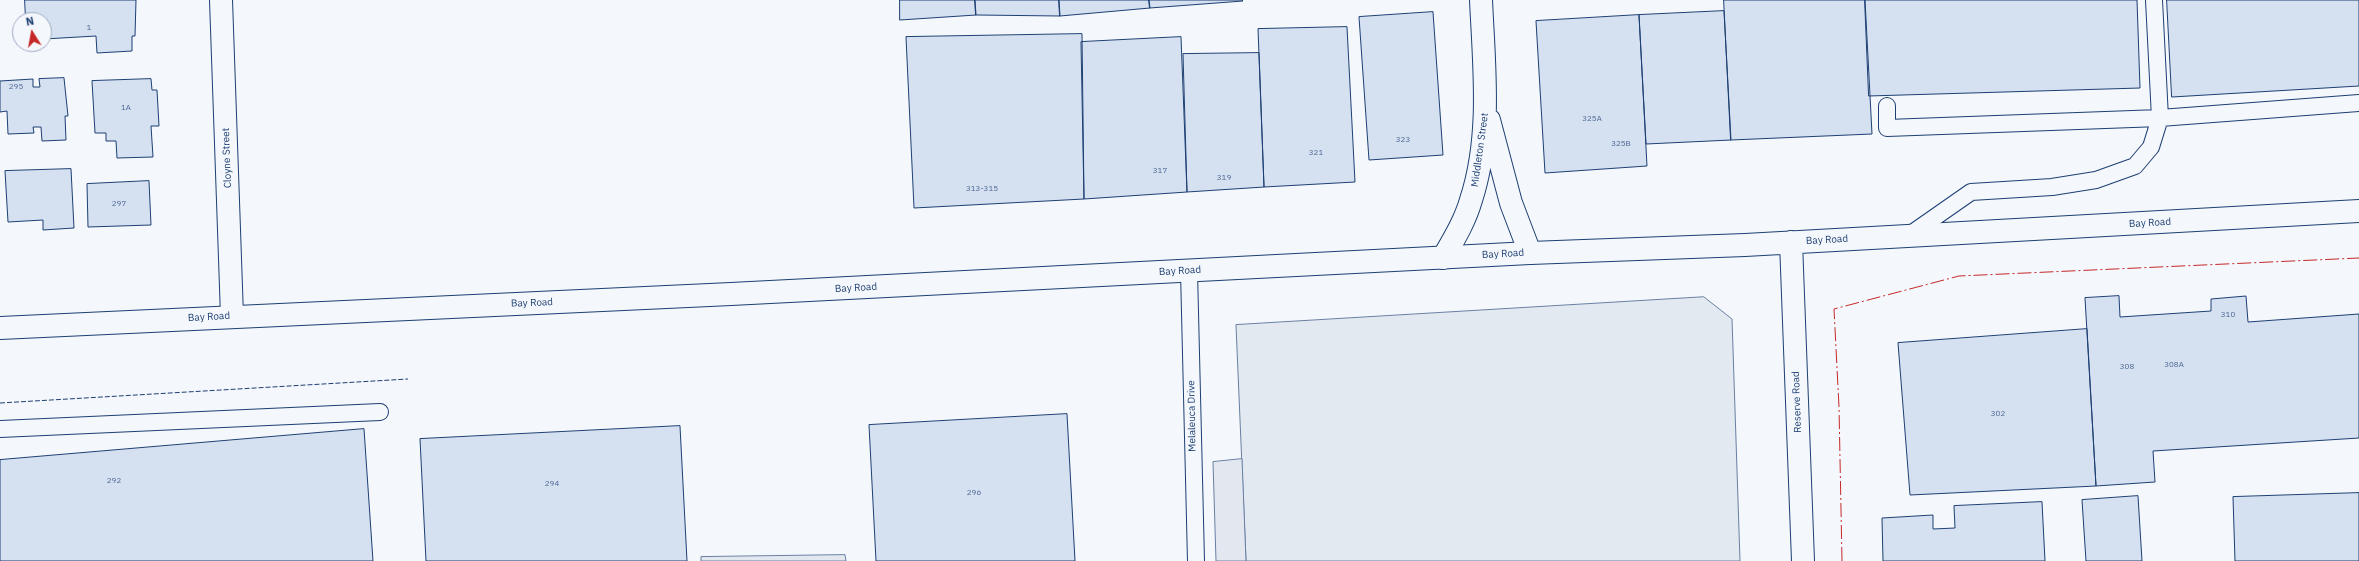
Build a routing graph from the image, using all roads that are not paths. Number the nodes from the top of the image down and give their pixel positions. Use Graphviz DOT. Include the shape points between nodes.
graph roads {
  1 [pos="221,0"];
  2 [pos="1481,0"];
  3 [pos="2154,0"];
  4 [pos="2359,103"];
  5 [pos="1887,106"];
  6 [pos="1486,107"];
  7 [pos="2160,118"];
  8 [pos="2359,211"];
  9 [pos="1908,236"];
  10 [pos="1791,242"];
  11 [pos="1530,253"];
  12 [pos="1443,258"];
  13 [pos="1189,271"];
  14 [pos="232,316"];
  15 [pos="0,328"];
  16 [pos="380,412"];
  17 [pos="0,429"];
  18 [pos="1196,561"];
  19 [pos="1803,561"];
  1 -- 14 [label="main road, Cloyne Street"];
  2 -- 6 [label="main road, Middleton Street"];
  3 -- 7 [label="lane"];
  4 -- 7 [label="lane"];
  5 -- 7 [label="lane" via="1887,128"];
  6 -- 11 [label="main road, Middleton Street" via="1511,203"];
  6 -- 12 [label="main road, Middleton Street" via="1477,179 1461,226"];
  7 -- 9 [label="lane" via="2151,147 2135,166 2096,180 2059,186 1970,192"];
  8 -- 9 [label="main road, Bay Road"];
  9 -- 10 [label="main road, Bay Road"];
  10 -- 11 [label="main road, Bay Road"];
  10 -- 19 [label="main road, Reserve Road"];
  11 -- 12 [label="main road, Bay Road"];
  12 -- 13 [label="main road, Bay Road"];
  13 -- 14 [label="main road, Bay Road" via="723,295"];
  13 -- 18 [label="lane, Melaleuca Drive"];
  14 -- 15 [label="main road, Bay Road"];
  16 -- 17 [label="lane"];
}
